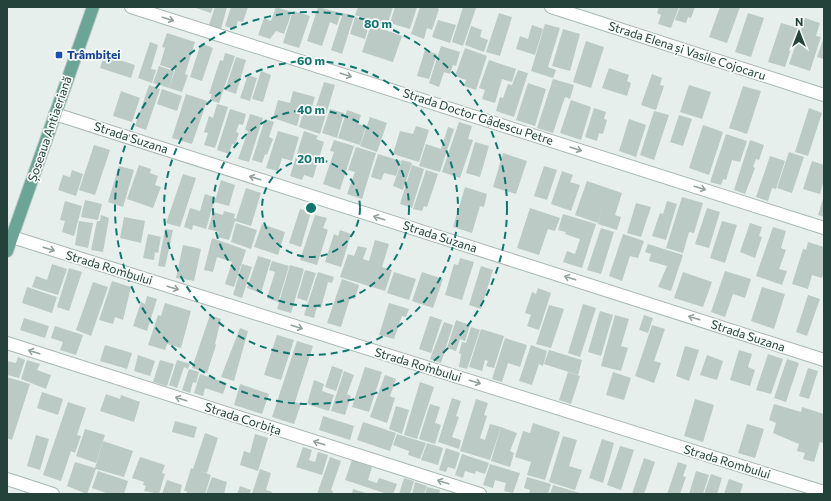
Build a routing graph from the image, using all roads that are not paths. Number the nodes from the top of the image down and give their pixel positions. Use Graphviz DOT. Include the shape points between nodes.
graph roads {
  1 [pos="93,7"];
  2 [pos="131,7"];
  3 [pos="551,7"];
  4 [pos="824,95"];
  5 [pos="55,114"];
  6 [pos="824,228"];
  7 [pos="12,237"];
  8 [pos="7,251"];
  9 [pos="7,343"];
  10 [pos="824,360"];
  11 [pos="7,479"];
  12 [pos="824,492"];
  13 [pos="53,494"];
  14 [pos="480,494"];
  1 -- 5 [label="main road, Șoseaua Antiaeriană"];
  2 -- 6 [label="street, Strada Doctor Gâdescu Petre, one-way"];
  3 -- 4 [label="street, Strada Elena și Vasile Cojocaru"];
  5 -- 7 [label="main road, Șoseaua Antiaeriană"];
  10 -- 5 [label="street, Strada Suzana, one-way"];
  7 -- 8 [label="main road, Șoseaua Antiaeriană"];
  7 -- 12 [label="street, Strada Rombului, one-way"];
  14 -- 9 [label="street, Strada Corbița, one-way"];
  11 -- 13 [label="street"];
}
